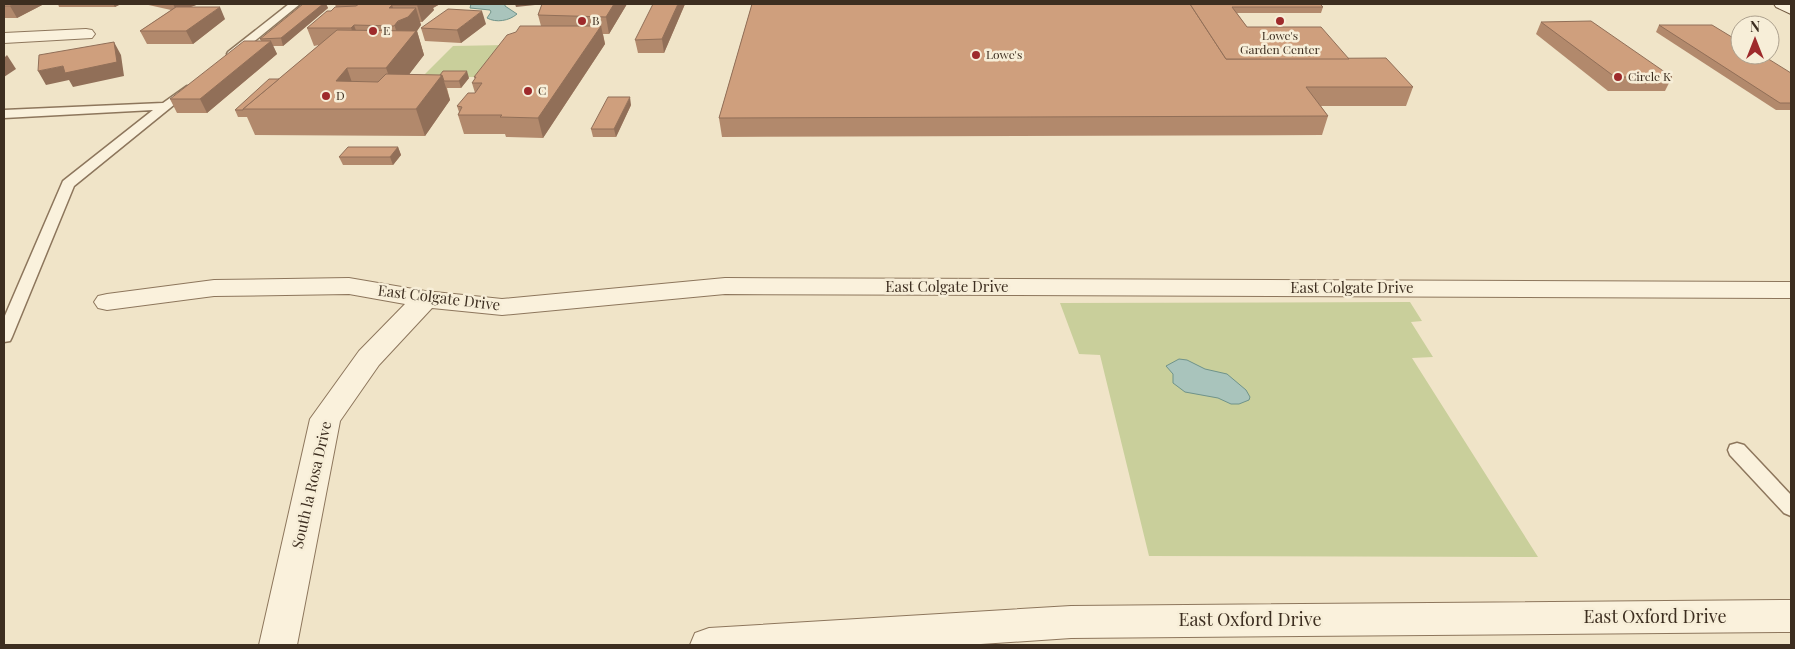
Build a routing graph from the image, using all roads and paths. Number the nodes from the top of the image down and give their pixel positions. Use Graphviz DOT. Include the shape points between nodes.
graph roads {
  1 [pos="295,4"];
  2 [pos="1782,4"];
  3 [pos="1791,9"];
  4 [pos="86,34"];
  5 [pos="4,38"];
  6 [pos="219,64"];
  7 [pos="196,82"];
  8 [pos="166,106"];
  9 [pos="4,114"];
  10 [pos="1791,290"];
  11 [pos="425,299"];
  12 [pos="106,302"];
  13 [pos="4,337"];
  14 [pos="1737,450"];
  15 [pos="1791,508"];
  16 [pos="1791,616"];
  17 [pos="278,645"];
  18 [pos="709,645"];
  1 -- 6 [label="lane"];
  2 -- 3 [label="street"];
  4 -- 5 [label="street"];
  7 -- 8 [label="lane"];
  8 -- 9 [label="lane"];
  8 -- 13 [label="lane" via="68,184"];
  10 -- 11 [label="street, East Colgate Drive" via="725,286 502,307"];
  11 -- 12 [label="street, East Colgate Drive" via="349,286 214,288"];
  11 -- 17 [label="street, South la Rosa Drive" via="369,358 324,419"];
  14 -- 15 [label="lane"];
  16 -- 18 [label="street, East Oxford Drive" via="1071,622"];
}
